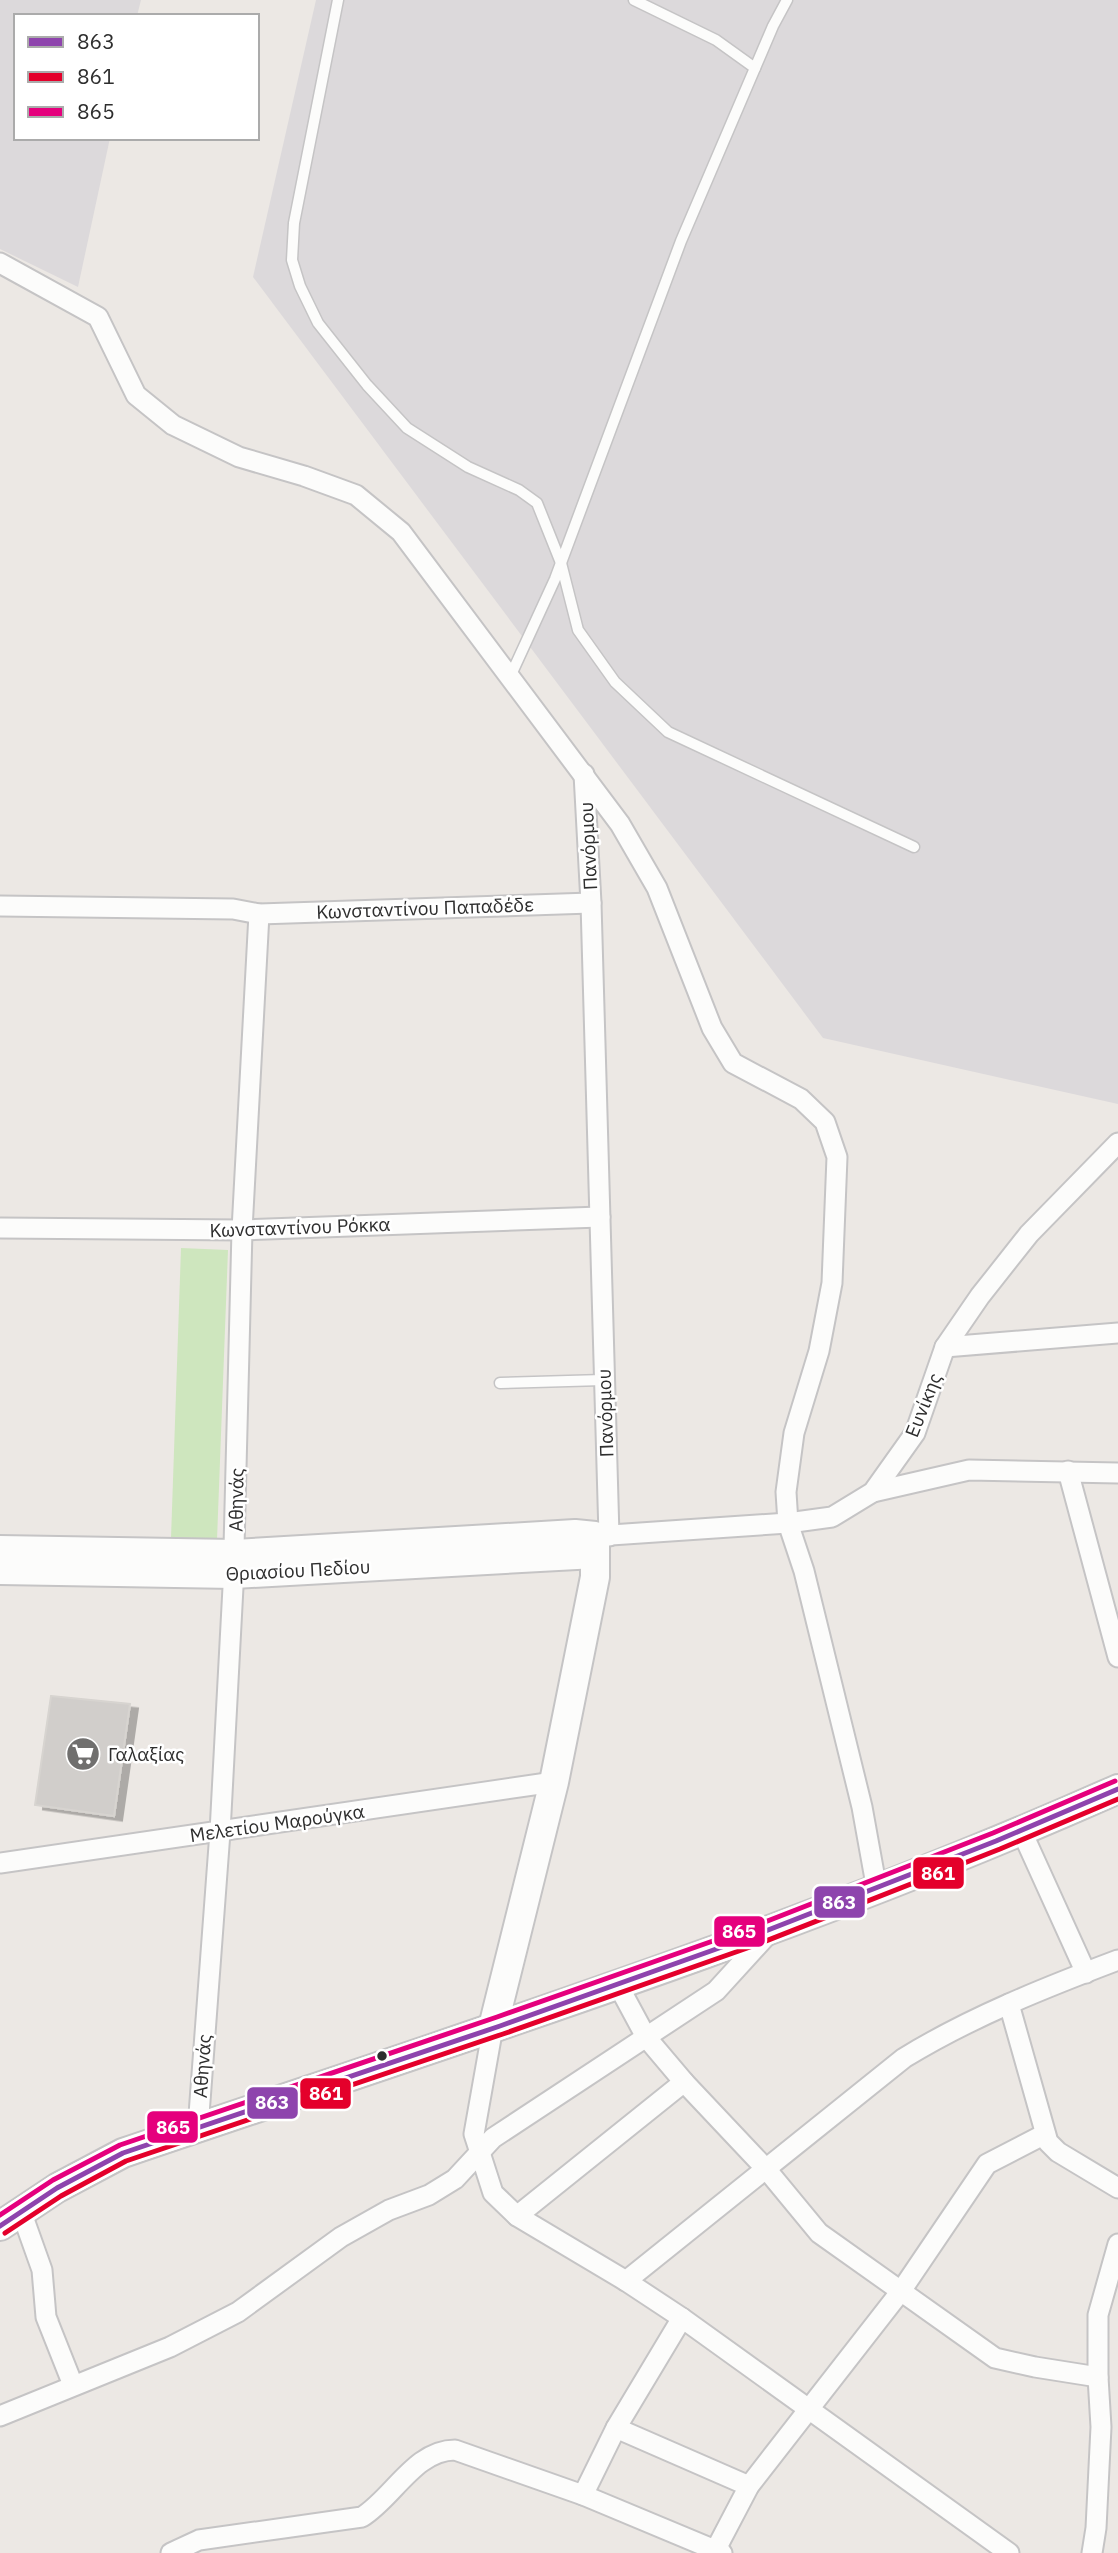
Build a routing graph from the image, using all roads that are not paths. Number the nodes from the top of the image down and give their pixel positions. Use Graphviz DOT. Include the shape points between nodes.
graph roads {
  1 [pos="338,0"];
  2 [pos="634,0"];
  3 [pos="787,0"];
  4 [pos="755,68"];
  5 [pos="0,263"];
  6 [pos="561,563"];
  7 [pos="510,677"];
  8 [pos="584,774"];
  9 [pos="914,847"];
  10 [pos="591,903"];
  11 [pos="0,906"];
  12 [pos="259,914"];
  13 [pos="1118,1143"];
  14 [pos="600,1217"];
  15 [pos="0,1228"];
  16 [pos="242,1230"];
  17 [pos="1118,1333"];
  18 [pos="945,1347"];
  19 [pos="603,1380"];
  20 [pos="500,1383"];
  21 [pos="1068,1471"];
  22 [pos="1118,1474"];
  23 [pos="873,1492"];
  24 [pos="788,1522"];
  25 [pos="600,1542"];
  26 [pos="0,1550"];
  27 [pos="234,1564"];
  28 [pos="0,1570"];
  29 [pos="1118,1657"];
  30 [pos="554,1782"];
  31 [pos="1118,1789"];
  32 [pos="220,1832"];
  33 [pos="1022,1832"];
  34 [pos="0,1863"];
  35 [pos="877,1891"];
  36 [pos="772,1930"];
  37 [pos="1118,1960"];
  38 [pos="1086,1973"];
  39 [pos="618,1986"];
  40 [pos="1009,2004"];
  41 [pos="493,2027"];
  42 [pos="646,2037"];
  43 [pos="684,2082"];
  44 [pos="198,2128"];
  45 [pos="1045,2134"];
  46 [pos="480,2154"];
  47 [pos="767,2170"];
  48 [pos="1118,2188"];
  49 [pos="517,2216"];
  50 [pos="11,2218"];
  51 [pos="1118,2244"];
  52 [pos="625,2281"];
  53 [pos="901,2291"];
  54 [pos="682,2318"];
  55 [pos="1098,2378"];
  56 [pos="73,2385"];
  57 [pos="810,2410"];
  58 [pos="0,2416"];
  59 [pos="616,2428"];
  60 [pos="1110,2429"];
  61 [pos="749,2486"];
  62 [pos="583,2495"];
  63 [pos="719,2551"];
  64 [pos="171,2553"];
  65 [pos="1009,2553"];
  66 [pos="1092,2553"];
  1 -- 6 [label="lane" via="294,223 292,260 300,286 318,323 407,428 537,503"];
  2 -- 4 [label="lane" via="716,40"];
  3 -- 4 [label="lane"];
  4 -- 6 [label="lane" via="681,241"];
  5 -- 7 [label="street" via="98,317 136,395 173,425 239,457 356,495 401,532"];
  6 -- 7 [label="lane"];
  6 -- 9 [label="lane" via="578,630 615,682 668,732"];
  7 -- 8 [label="street"];
  8 -- 10 [label="street, Πανόρμου"];
  8 -- 24 [label="street" via="657,888 712,1028 733,1063 801,1099 825,1122 837,1157 832,1283 819,1351 794,1433 786,1492"];
  10 -- 12 [label="street, Κωνσταντίνου Παπαδέδε"];
  10 -- 14 [label="street, Πανόρμου"];
  11 -- 12 [label="street, Κωνσταντίνου Παπαδέδε" via="233,909"];
  12 -- 16 [label="street, Αθηνάς"];
  13 -- 18 [label="street, Ευνίκης" via="1029,1234"];
  14 -- 16 [label="street, Κωνσταντίνου Ρόκκα"];
  14 -- 19 [label="street, Πανόρμου"];
  15 -- 16 [label="street, Κωνσταντίνου Ρόκκα"];
  16 -- 27 [label="street, Αθηνάς"];
  17 -- 18 [label="street"];
  18 -- 23 [label="street, Ευνίκης" via="915,1433"];
  19 -- 20 [label="lane"];
  19 -- 25 [label="street, Πανόρμου"];
  21 -- 22 [label="street"];
  21 -- 23 [label="street" via="969,1470"];
  21 -- 29 [label="street"];
  23 -- 24 [label="street, Ευνίκης" via="832,1517"];
  24 -- 25 [label="street, Ευνίκης"];
  24 -- 35 [label="street" via="862,1807"];
  25 -- 27 [label="main road, Θριασίου Πεδίου" via="575,1534"];
  25 -- 30 [label="main road, Πανόρμου"];
  26 -- 27 [label="main road, Θριασίου Πεδίου"];
  27 -- 28 [label="main road, Θριασίου Πεδίου"];
  27 -- 32 [label="street, Αθηνάς"];
  30 -- 32 [label="street, Μελετίου Μαρούγκα"];
  30 -- 41 [label="main road, Πανόρμου"];
  31 -- 33 [label="main road"];
  32 -- 34 [label="street, Μελετίου Μαρούγκα"];
  32 -- 44 [label="street, Αθηνάς"];
  33 -- 35 [label="main road"];
  33 -- 38 [label="street"];
  35 -- 36 [label="main road"];
  36 -- 39 [label="main road"];
  36 -- 42 [label="street" via="716,1991"];
  37 -- 38 [label="street"];
  38 -- 40 [label="street"];
  39 -- 41 [label="main road"];
  39 -- 42 [label="street"];
  40 -- 45 [label="street"];
  40 -- 47 [label="street" via="904,2058"];
  41 -- 44 [label="main road"];
  41 -- 46 [label="street" via="474,2134"];
  42 -- 43 [label="street"];
  42 -- 46 [label="street" via="494,2138"];
  43 -- 47 [label="street"];
  43 -- 49 [label="street"];
  44 -- 50 [label="main road" via="123,2153"];
  45 -- 48 [label="street" via="1058,2152"];
  45 -- 53 [label="street" via="987,2164"];
  46 -- 49 [label="street" via="493,2193"];
  46 -- 56 [label="street" via="455,2179 341,2237 238,2312 170,2347"];
  47 -- 52 [label="street"];
  47 -- 53 [label="street" via="820,2233"];
  49 -- 52 [label="street"];
  50 -- 56 [label="street" via="43,2270 46,2316"];
  51 -- 55 [label="street" via="1098,2315"];
  52 -- 54 [label="street"];
  53 -- 55 [label="street" via="995,2358"];
  53 -- 57 [label="street"];
  54 -- 57 [label="street"];
  54 -- 59 [label="street"];
  55 -- 60 [label="street"];
  56 -- 58 [label="street"];
  57 -- 61 [label="street"];
  57 -- 65 [label="street"];
  59 -- 61 [label="street"];
  59 -- 62 [label="street"];
  60 -- 66 [label="street"];
  61 -- 63 [label="street"];
  62 -- 63 [label="street"];
  62 -- 64 [label="street" via="455,2450 441,2450 425,2458 362,2517 199,2540"];
}
